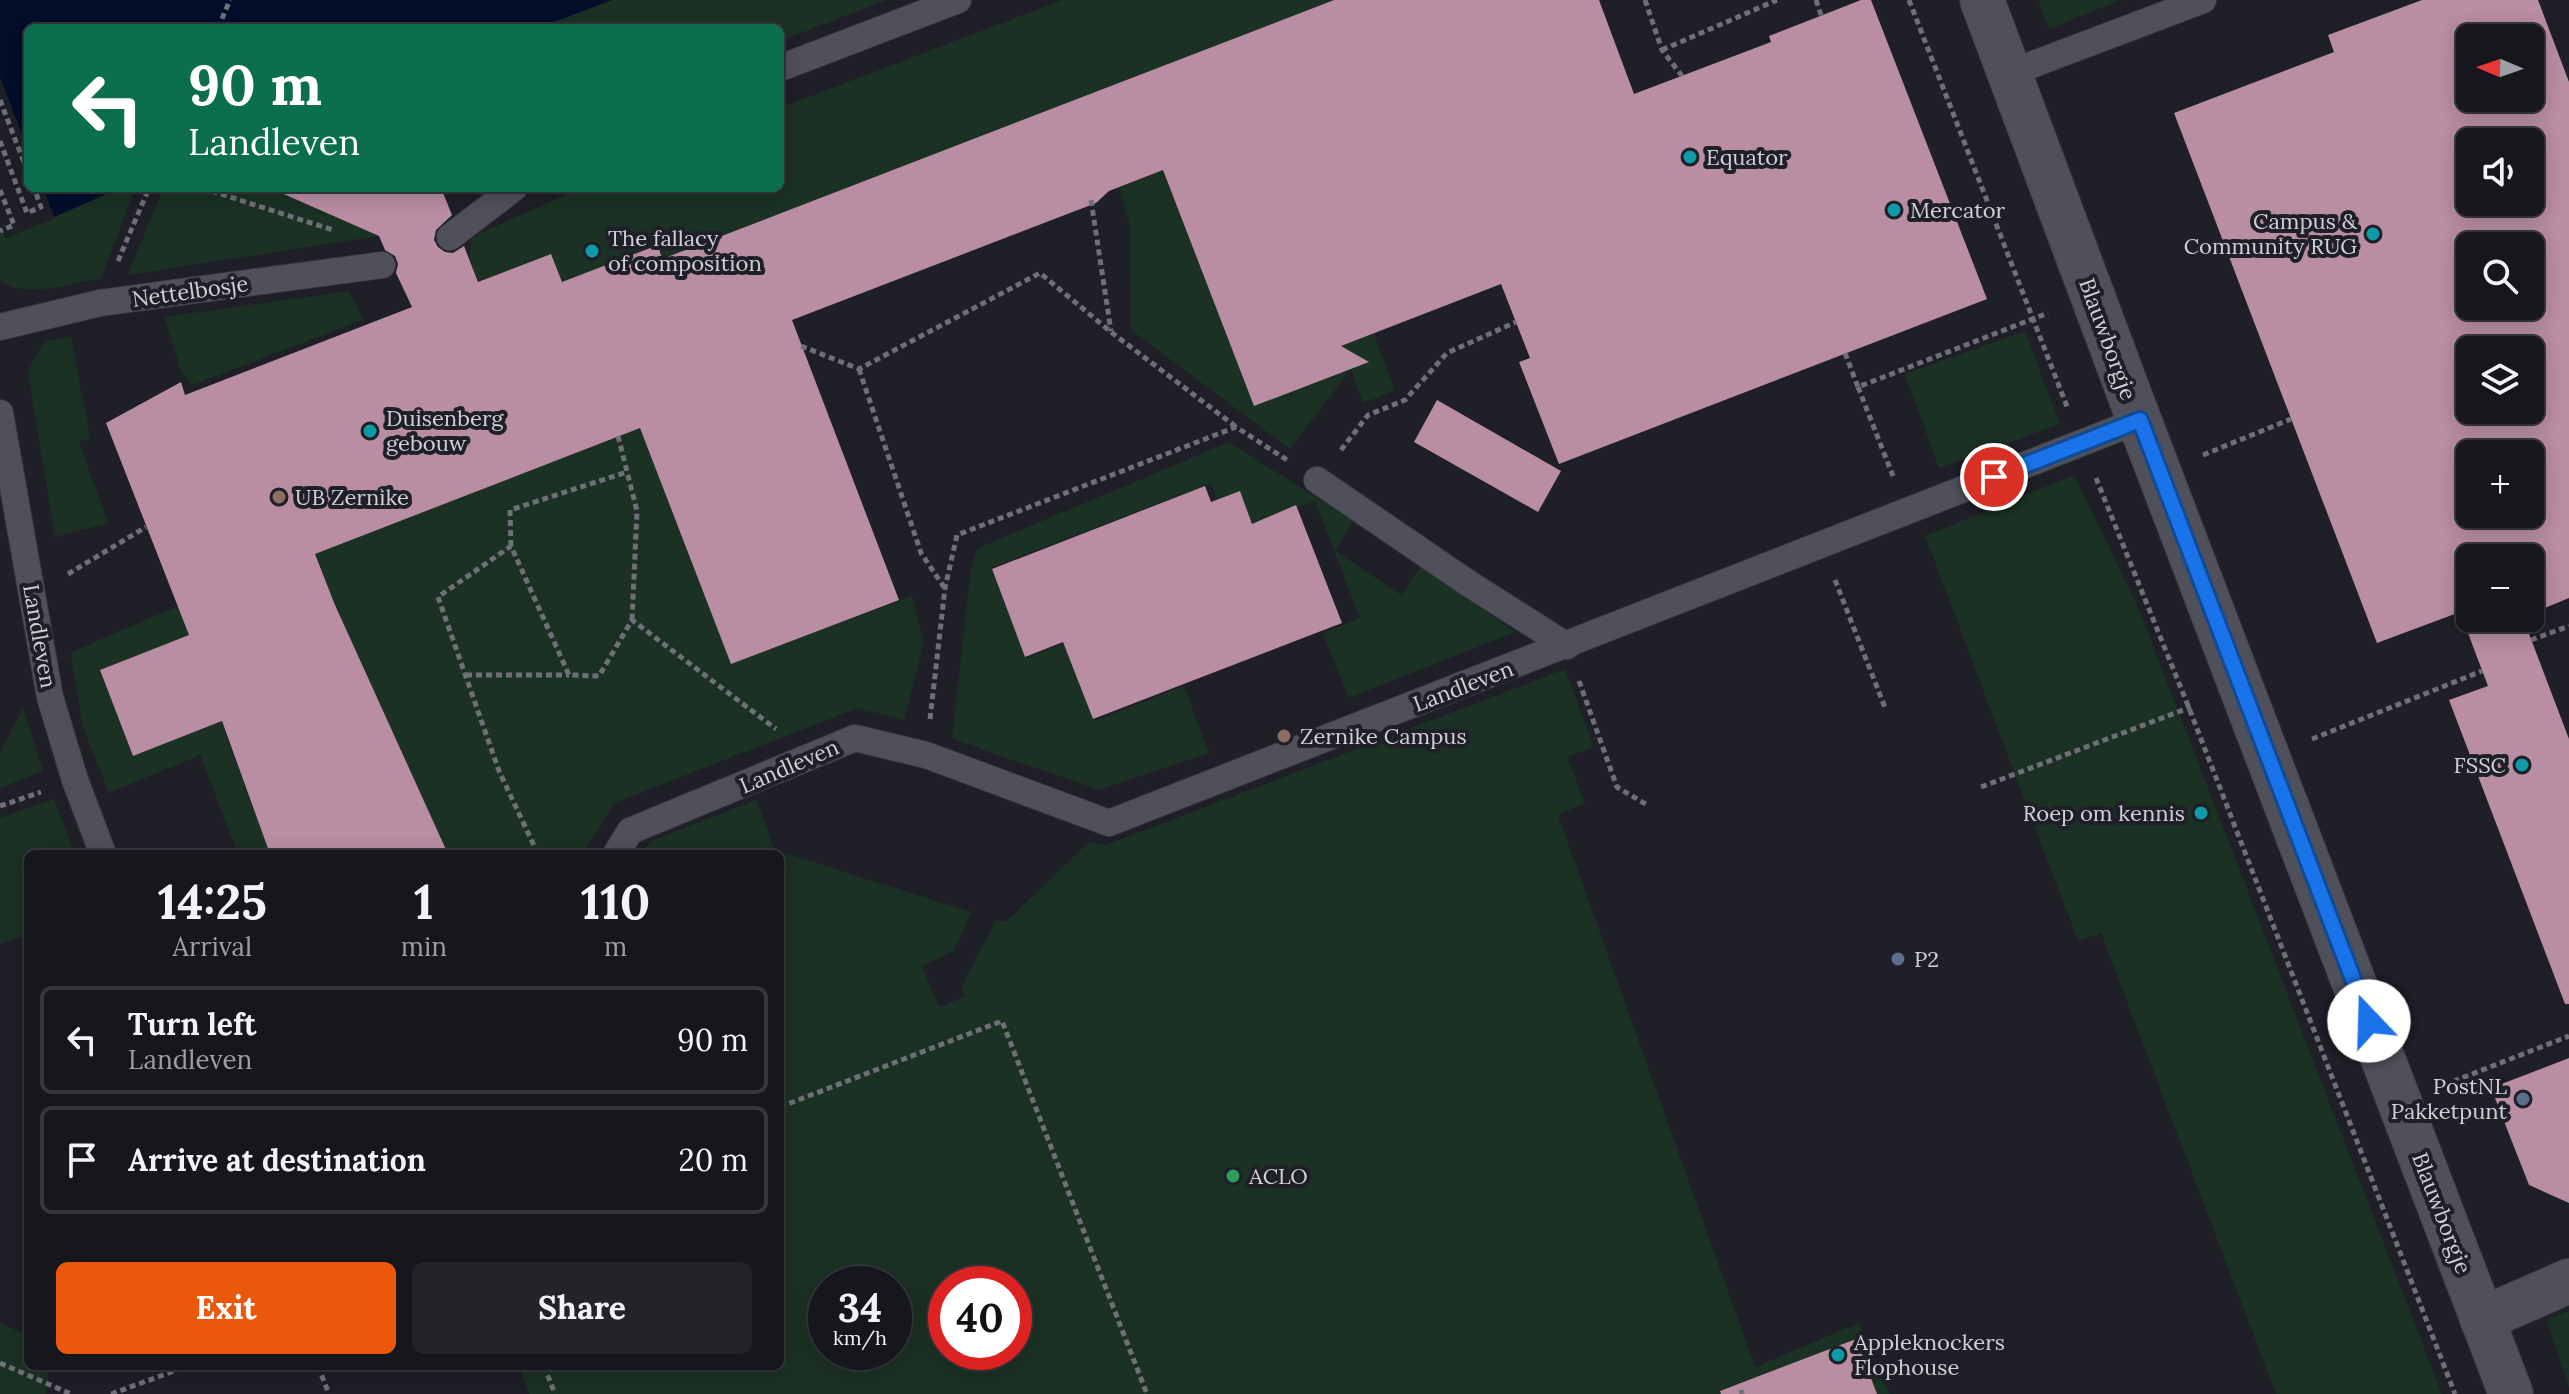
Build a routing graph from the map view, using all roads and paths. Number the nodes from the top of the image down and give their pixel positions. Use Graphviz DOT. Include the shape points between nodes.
graph roads {
  1 [pos="230,0"];
  2 [pos="958,0"];
  3 [pos="1645,0"];
  4 [pos="1777,0"];
  5 [pos="1816,0"];
  6 [pos="1909,0"];
  7 [pos="1982,0"];
  8 [pos="2203,0"];
  9 [pos="1821,15"];
  10 [pos="220,24"];
  11 [pos="1662,50"];
  12 [pos="784,66"];
  13 [pos="2010,73"];
  14 [pos="1682,76"];
  15 [pos="0,100"];
  16 [pos="0,141"];
  17 [pos="24,163"];
  18 [pos="0,190"];
  19 [pos="35,192"];
  20 [pos="147,192"];
  21 [pos="215,192"];
  22 [pos="509,192"];
  23 [pos="1091,200"];
  24 [pos="0,231"];
  25 [pos="450,237"];
  26 [pos="382,265"];
  27 [pos="100,303"];
  28 [pos="2053,312"];
  29 [pos="2033,319"];
  30 [pos="1516,322"];
  31 [pos="0,327"];
  32 [pos="1111,332"];
  33 [pos="801,346"];
  34 [pos="1845,353"];
  35 [pos="859,369"];
  36 [pos="1858,387"];
  37 [pos="0,413"];
  38 [pos="2291,419"];
  39 [pos="2140,420"];
  40 [pos="1236,427"];
  41 [pos="618,436"];
  42 [pos="2081,443"];
  43 [pos="2198,457"];
  44 [pos="627,472"];
  45 [pos="1317,480"];
  46 [pos="1907,512"];
  47 [pos="146,527"];
  48 [pos="1822,545"];
  49 [pos="511,546"];
  50 [pos="945,588"];
  51 [pos="32,596"];
  52 [pos="632,620"];
  53 [pos="2569,626"];
  54 [pos="2531,640"];
  55 [pos="1567,646"];
  56 [pos="2482,671"];
  57 [pos="466,675"];
  58 [pos="569,675"];
  59 [pos="2189,708"];
  60 [pos="1886,710"];
  61 [pos="2307,741"];
  62 [pos="926,755"];
  63 [pos="812,756"];
  64 [pos="1981,787"];
  65 [pos="1649,806"];
  66 [pos="101,850"];
  67 [pos="536,850"];
  68 [pos="618,850"];
  69 [pos="2569,1036"];
  70 [pos="2439,1087"];
  71 [pos="784,1105"];
  72 [pos="2569,1281"];
  73 [pos="2482,1319"];
  74 [pos="0,1363"];
  75 [pos="177,1370"];
  76 [pos="320,1370"];
  77 [pos="546,1370"];
  78 [pos="71,1394"];
  79 [pos="111,1394"];
  80 [pos="329,1394"];
  81 [pos="555,1394"];
  82 [pos="1147,1394"];
  83 [pos="2455,1394"];
  84 [pos="2511,1394"];
  1 -- 10 [label="path"];
  2 -- 12 [label="lane"];
  3 -- 11 [label="path"];
  4 -- 11 [label="path"];
  5 -- 9 [label="path"];
  6 -- 29 [label="path"];
  7 -- 13 [label="street, Blauwborgje"];
  8 -- 13 [label="lane"];
  11 -- 14 [label="path"];
  13 -- 39 [label="street, Blauwborgje"];
  15 -- 17 [label="path"];
  16 -- 19 [label="path" via="27,213 41,207"];
  18 -- 24 [label="path" via="14,225"];
  20 -- 27 [label="path"];
  21 -- 26 [label="path" via="337,231"];
  22 -- 25 [label="lane"];
  23 -- 32 [label="path"];
  26 -- 27 [label="lane, Nettelbosje"];
  27 -- 31 [label="lane, Nettelbosje"];
  28 -- 29 [label="path"];
  29 -- 36 [label="path"];
  29 -- 42 [label="path"];
  30 -- 45 [label="path" via="1447,353 1405,400 1368,415"];
  32 -- 35 [label="path" via="1040,273"];
  32 -- 40 [label="path"];
  33 -- 35 [label="path"];
  34 -- 36 [label="path"];
  35 -- 50 [label="path" via="921,553"];
  36 -- 46 [label="path"];
  37 -- 51 [label="lane, Landleven"];
  38 -- 43 [label="path"];
  39 -- 42 [label="lane, Landleven"];
  39 -- 73 [label="street, Blauwborgje"];
  40 -- 45 [label="path"];
  40 -- 50 [label="path" via="957,535"];
  41 -- 44 [label="path"];
  42 -- 46 [label="lane, Landleven"];
  42 -- 59 [label="path"];
  44 -- 49 [label="path" via="510,510"];
  44 -- 52 [label="path" via="637,511"];
  45 -- 55 [label="lane"];
  46 -- 48 [label="lane, Landleven"];
  47 -- 51 [label="path"];
  48 -- 55 [label="lane, Landleven"];
  48 -- 60 [label="path"];
  49 -- 57 [label="path" via="438,597"];
  49 -- 58 [label="path"];
  50 -- 62 [label="path"];
  51 -- 66 [label="lane, Landleven" via="50,697"];
  52 -- 58 [label="path" via="599,676"];
  52 -- 63 [label="path"];
  53 -- 54 [label="path"];
  55 -- 62 [label="lane, Landleven" via="1109,823"];
  55 -- 65 [label="path" via="1617,787"];
  56 -- 61 [label="path"];
  57 -- 58 [label="path"];
  57 -- 67 [label="path" via="499,771"];
  59 -- 64 [label="path"];
  59 -- 83 [label="path"];
  62 -- 63 [label="lane, Landleven" via="855,738"];
  63 -- 68 [label="lane, Landleven" via="630,831"];
  69 -- 70 [label="path"];
  71 -- 82 [label="path" via="1002,1021"];
  72 -- 73 [label="street"];
  73 -- 84 [label="street, Blauwborgje"];
  74 -- 78 [label="path"];
  75 -- 79 [label="path"];
  76 -- 80 [label="path"];
  77 -- 81 [label="path"];
}
